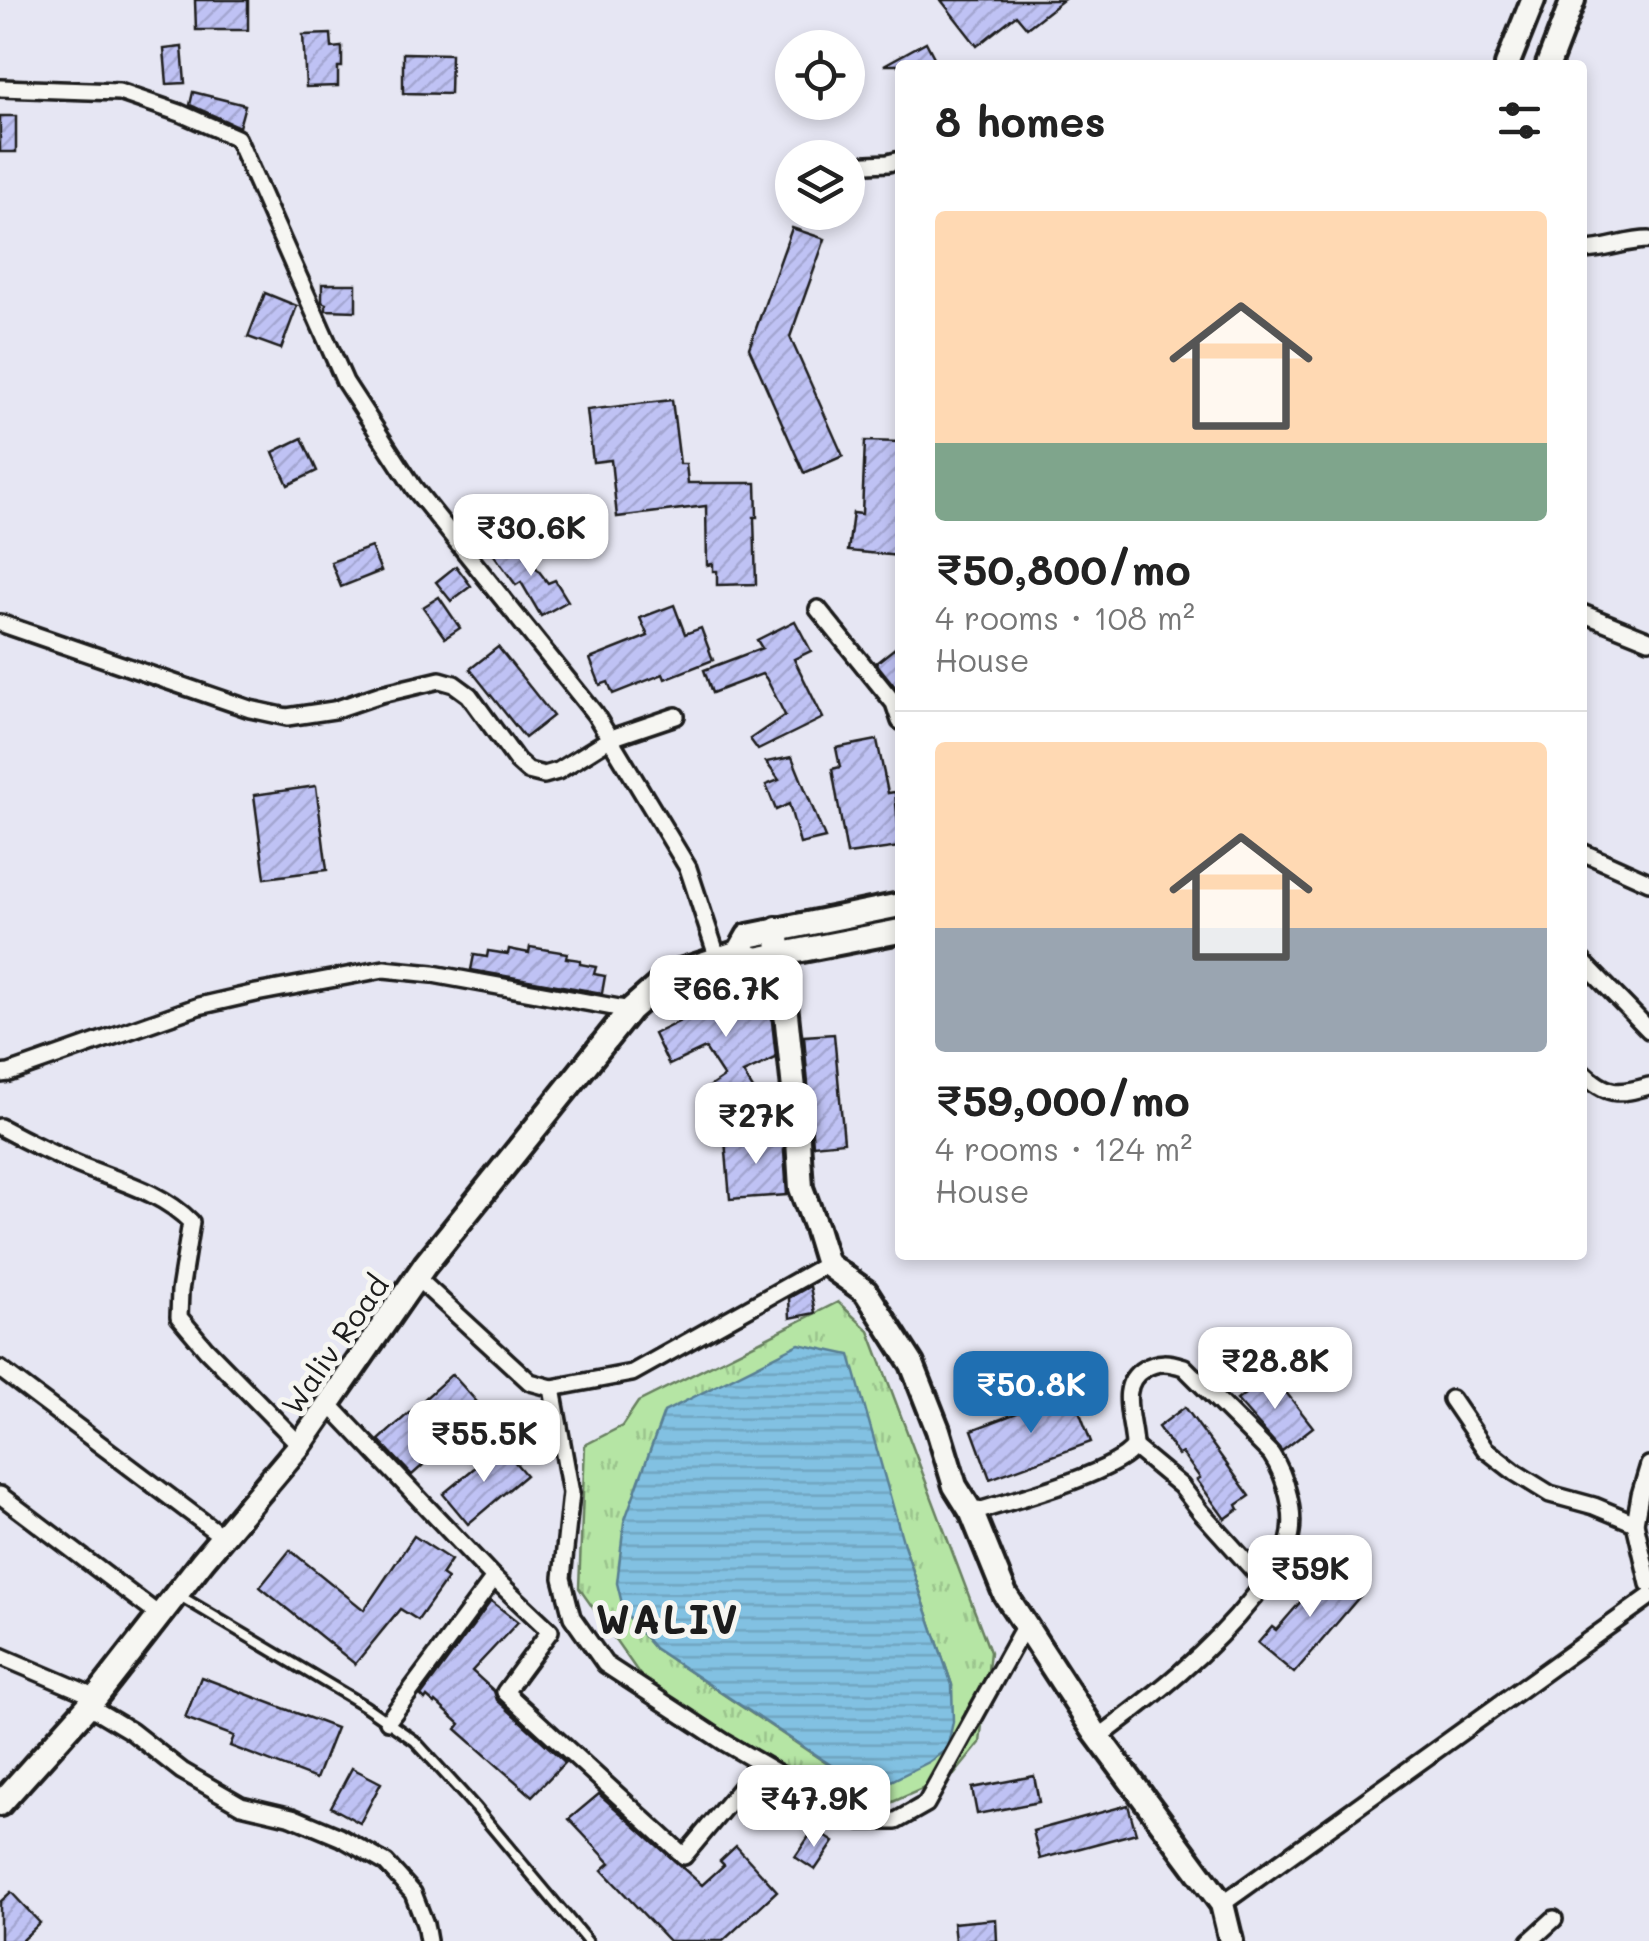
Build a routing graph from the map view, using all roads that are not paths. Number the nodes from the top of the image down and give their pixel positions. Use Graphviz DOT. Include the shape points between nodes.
graph roads {
  1 [pos="1533,0"];
  2 [pos="1573,0"];
  3 [pos="1509,60"];
  4 [pos="1550,60"];
  5 [pos="0,88"];
  6 [pos="895,162"];
  7 [pos="865,165"];
  8 [pos="1649,240"];
  9 [pos="1587,250"];
  10 [pos="818,609"];
  11 [pos="1587,616"];
  12 [pos="0,624"];
  13 [pos="1649,640"];
  14 [pos="895,706"];
  15 [pos="676,716"];
  16 [pos="612,738"];
  17 [pos="1587,854"];
  18 [pos="1649,882"];
  19 [pos="895,906"];
  20 [pos="777,929"];
  21 [pos="895,932"];
  22 [pos="780,954"];
  23 [pos="728,956"];
  24 [pos="1587,967"];
  25 [pos="630,1010"];
  26 [pos="1649,1030"];
  27 [pos="0,1074"];
  28 [pos="1587,1076"];
  29 [pos="1649,1086"];
  30 [pos="0,1127"];
  31 [pos="827,1264"];
  32 [pos="417,1278"];
  33 [pos="0,1369"];
  34 [pos="552,1388"];
  35 [pos="1451,1398"];
  36 [pos="330,1404"];
  37 [pos="300,1444"];
  38 [pos="1134,1447"];
  39 [pos="1649,1465"];
  40 [pos="0,1495"];
  41 [pos="972,1514"];
  42 [pos="1636,1523"];
  43 [pos="223,1536"];
  44 [pos="494,1578"];
  45 [pos="1266,1582"];
  46 [pos="1649,1584"];
  47 [pos="176,1594"];
  48 [pos="1649,1597"];
  49 [pos="160,1616"];
  50 [pos="1025,1624"];
  51 [pos="0,1656"];
  52 [pos="92,1702"];
  53 [pos="388,1720"];
  54 [pos="1099,1737"];
  55 [pos="745,1783"];
  56 [pos="0,1804"];
  57 [pos="1222,1904"];
  58 [pos="1554,1919"];
  59 [pos="428,1941"];
  60 [pos="587,1941"];
  61 [pos="1231,1941"];
  62 [pos="1530,1941"];
  1 -- 3 [label="main road"];
  2 -- 4 [label="main road"];
  5 -- 16 [label="street" via="119,92 237,138 345,382 414,488"];
  6 -- 7 [label="street"];
  8 -- 9 [label="street"];
  10 -- 14 [label="street"];
  11 -- 13 [label="street"];
  12 -- 16 [label="street" via="287,717 440,680 469,695 528,771 544,774"];
  15 -- 16 [label="street"];
  16 -- 23 [label="street" via="688,868"];
  17 -- 18 [label="street"];
  19 -- 20 [label="main road, Waliv Road"];
  20 -- 22 [label="main road"];
  20 -- 23 [label="main road, Waliv Road" via="748,936"];
  21 -- 22 [label="main road, Waliv Road"];
  22 -- 23 [label="main road, Waliv Road"];
  22 -- 31 [label="main road" via="801,1188"];
  23 -- 25 [label="main road, Waliv Road" via="671,974"];
  24 -- 26 [label="street"];
  25 -- 27 [label="street" via="384,969 199,1006"];
  25 -- 32 [label="main road, Waliv Road"];
  28 -- 29 [label="street" via="1613,1092"];
  30 -- 37 [label="street" via="178,1208 191,1222 179,1317"];
  31 -- 34 [label="street" via="632,1373"];
  31 -- 41 [label="main road" via="866,1292 912,1364 955,1486"];
  32 -- 34 [label="street" via="530,1382"];
  32 -- 36 [label="main road, Waliv Road"];
  33 -- 43 [label="street"];
  34 -- 50 [label="street" via="571,1493 562,1578 572,1617 605,1664 860,1821 896,1821 926,1804"];
  35 -- 42 [label="street" via="1485,1448 1516,1474 1550,1494"];
  36 -- 37 [label="main road, Waliv Road"];
  36 -- 44 [label="street"];
  37 -- 43 [label="main road, Waliv Road"];
  38 -- 41 [label="street" via="1103,1470"];
  38 -- 45 [label="street" via="1181,1486"];
  38 -- 45 [label="street" via="1130,1382 1153,1364 1184,1367 1280,1469 1290,1537"];
  39 -- 42 [label="street"];
  40 -- 49 [label="street"];
  41 -- 50 [label="main road"];
  42 -- 46 [label="street"];
  43 -- 47 [label="main road, Waliv Road"];
  44 -- 53 [label="street"];
  44 -- 55 [label="street" via="550,1631 505,1692 684,1856"];
  45 -- 54 [label="street" via="1167,1686"];
  47 -- 49 [label="main road, Waliv Road"];
  47 -- 53 [label="lane"];
  48 -- 57 [label="street"];
  49 -- 52 [label="main road, Waliv Road"];
  50 -- 54 [label="main road"];
  51 -- 52 [label="street"];
  52 -- 56 [label="main road, Waliv Road"];
  52 -- 59 [label="street" via="241,1805 292,1816 386,1863 412,1893"];
  53 -- 60 [label="lane" via="475,1807"];
  54 -- 57 [label="main road"];
  57 -- 61 [label="main road"];
  58 -- 62 [label="street"];
}
